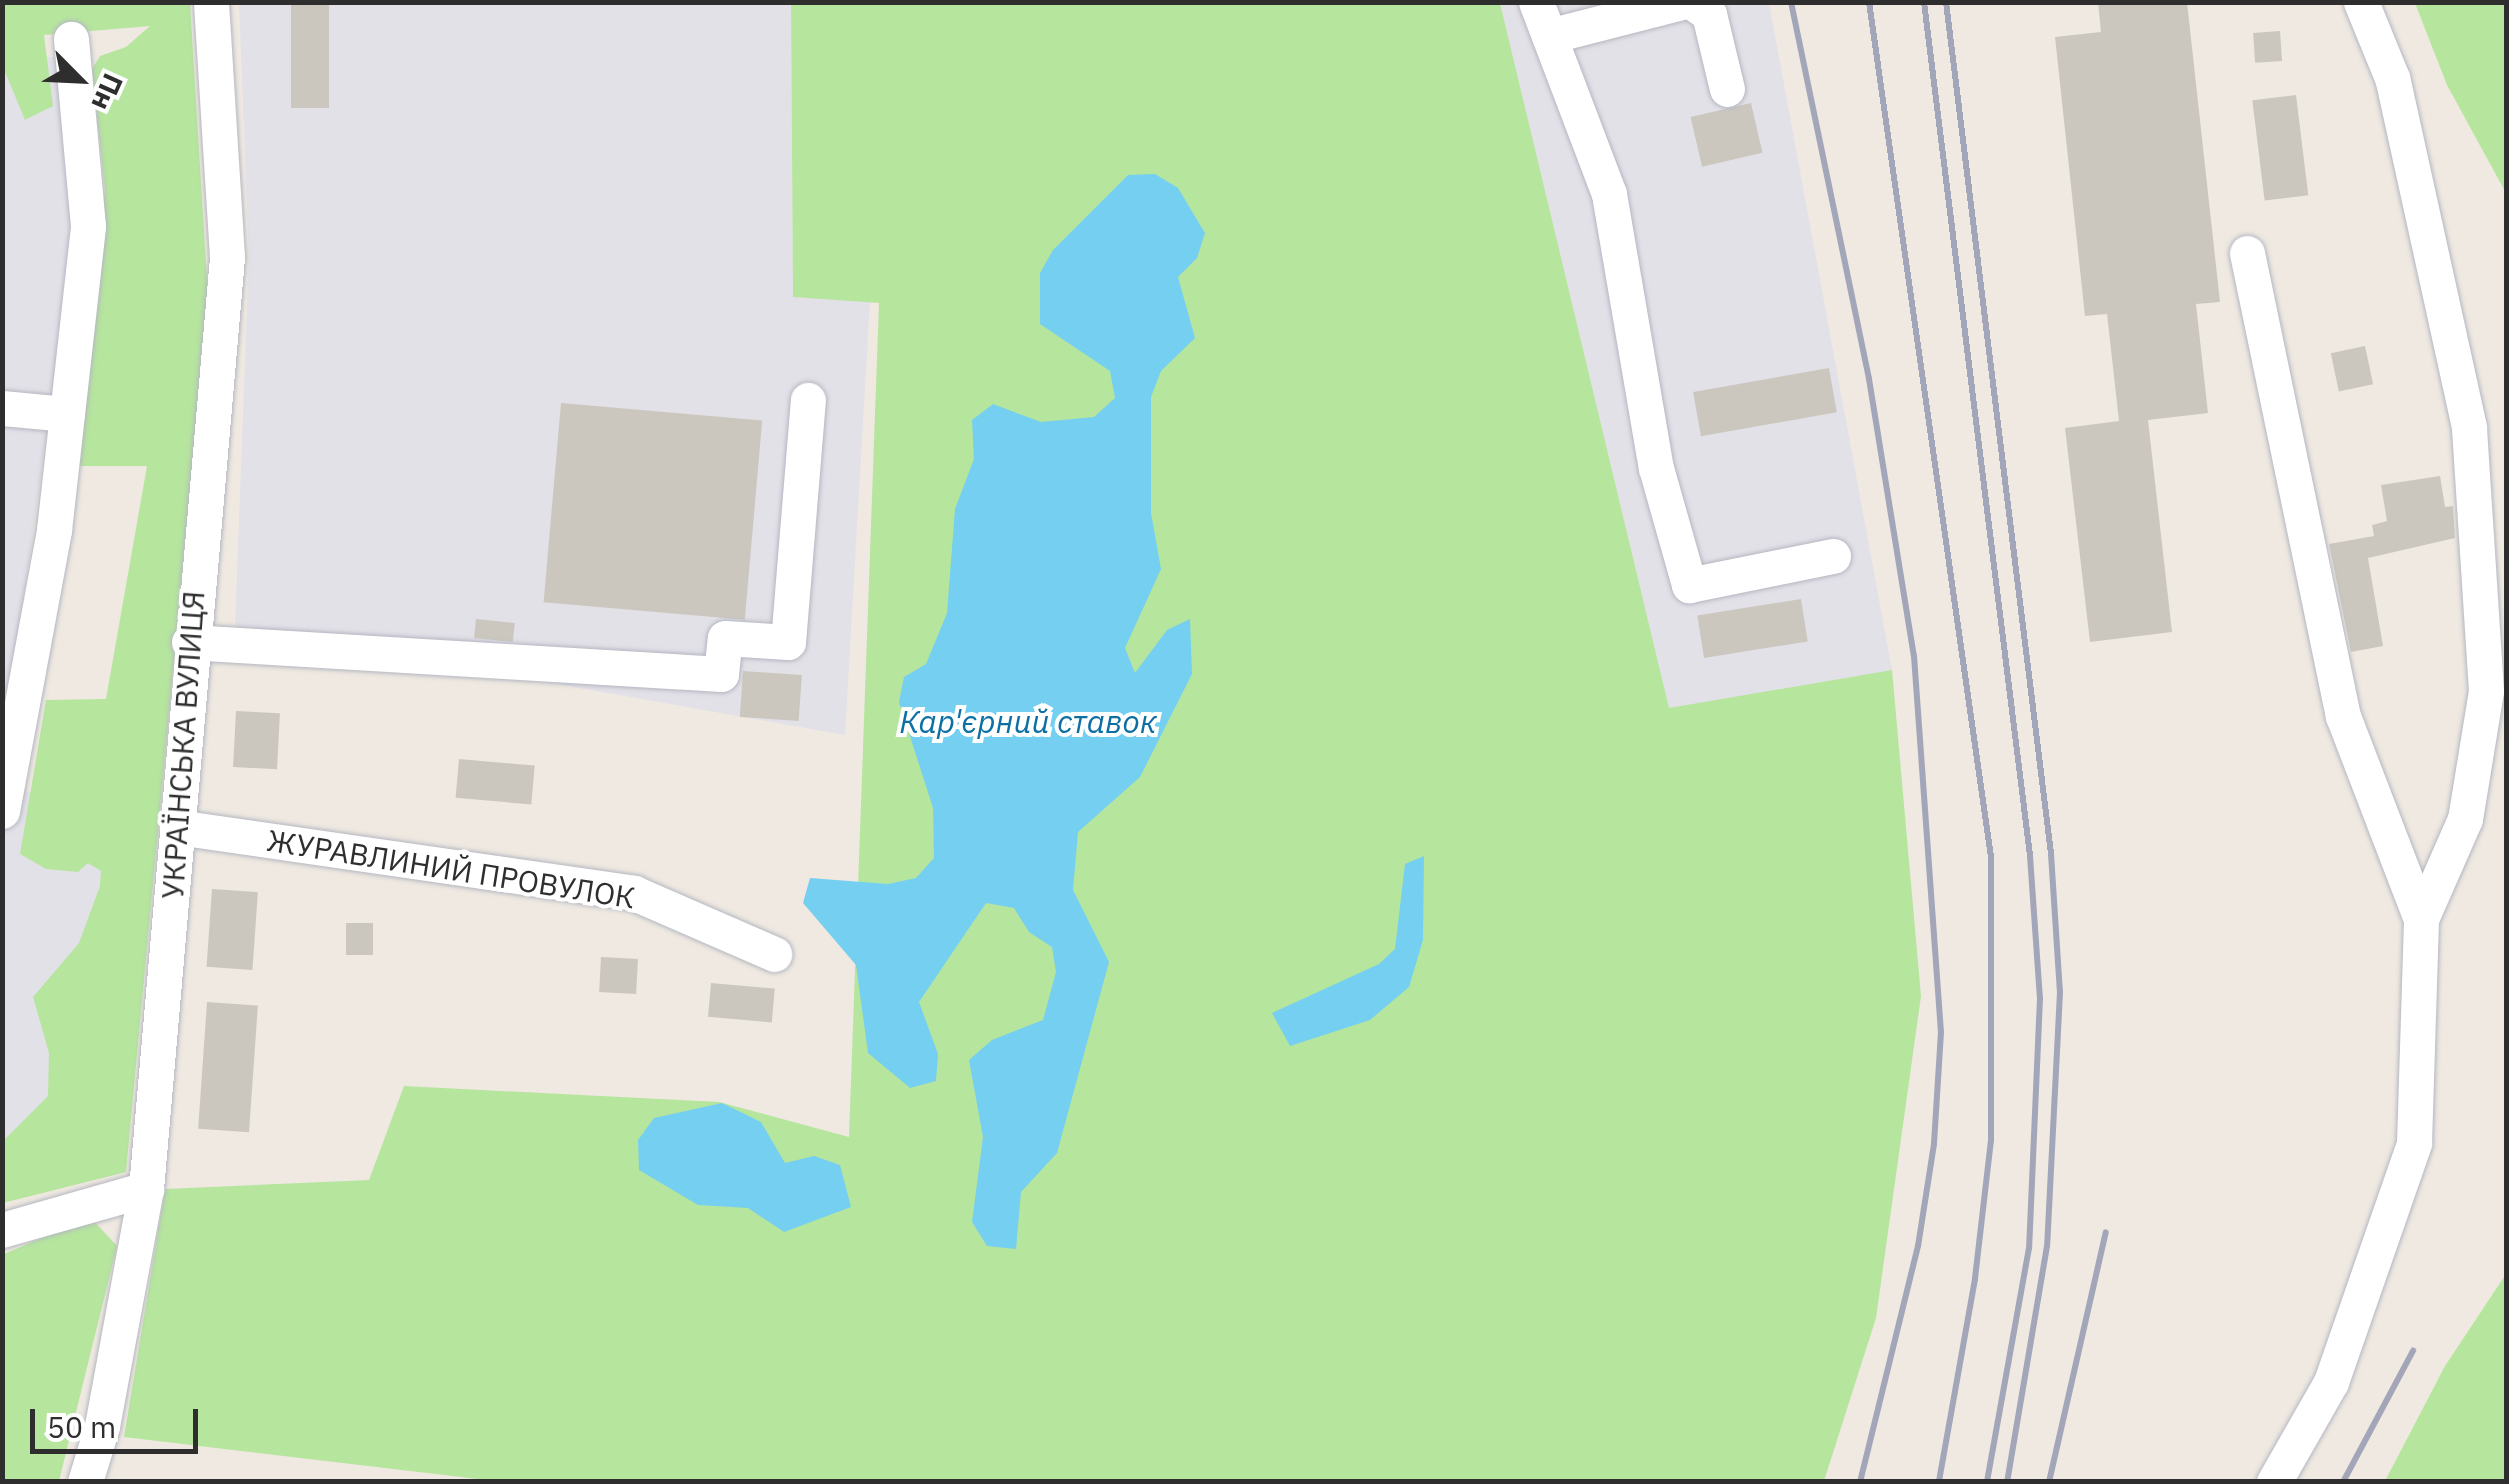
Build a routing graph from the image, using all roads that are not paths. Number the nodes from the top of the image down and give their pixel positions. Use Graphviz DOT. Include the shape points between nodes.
graph roads {
  1 [pos="211,2"];
  2 [pos="1536,2"];
  3 [pos="1681,2"];
  4 [pos="1692,2"];
  5 [pos="2361,2"];
  6 [pos="1550,36"];
  7 [pos="71,40"];
  8 [pos="1727,89"];
  9 [pos="2247,252"];
  10 [pos="808,400"];
  11 [pos="2,408"];
  12 [pos="67,414"];
  13 [pos="1832,556"];
  14 [pos="189,642"];
  15 [pos="2,811"];
  16 [pos="177,826"];
  17 [pos="2421,919"];
  18 [pos="774,954"];
  19 [pos="146,1190"];
  20 [pos="2,1230"];
  21 [pos="86,1482"];
  22 [pos="2274,1482"];
  1 -- 14 [label="street, УКРАЇНСЬКА ВУЛИЦЯ" via="227,257"];
  2 -- 6 [label="street"];
  3 -- 6 [label="street"];
  4 -- 8 [label="street" via="1709,14"];
  5 -- 17 [label="street" via="2392,78 2469,427 2473,484 2486,691 2465,820"];
  6 -- 13 [label="street" via="1609,194 1656,468 1689,585"];
  7 -- 12 [label="street" via="88,226"];
  9 -- 17 [label="street" via="2343,716"];
  10 -- 14 [label="street" via="788,642 725,638 721,674"];
  11 -- 12 [label="street"];
  12 -- 15 [label="street" via="54,530"];
  14 -- 16 [label="street, УКРАЇНСЬКА ВУЛИЦЯ"];
  16 -- 18 [label="street, ЖУРАВЛИНИЙ ПРОВУЛОК" via="634,893"];
  16 -- 19 [label="street, УКРАЇНСЬКА ВУЛИЦЯ"];
  17 -- 22 [label="street" via="2414,1143 2331,1382"];
  19 -- 20 [label="street"];
  19 -- 21 [label="street, УКРАЇНСЬКА ВУЛИЦЯ"];
}
